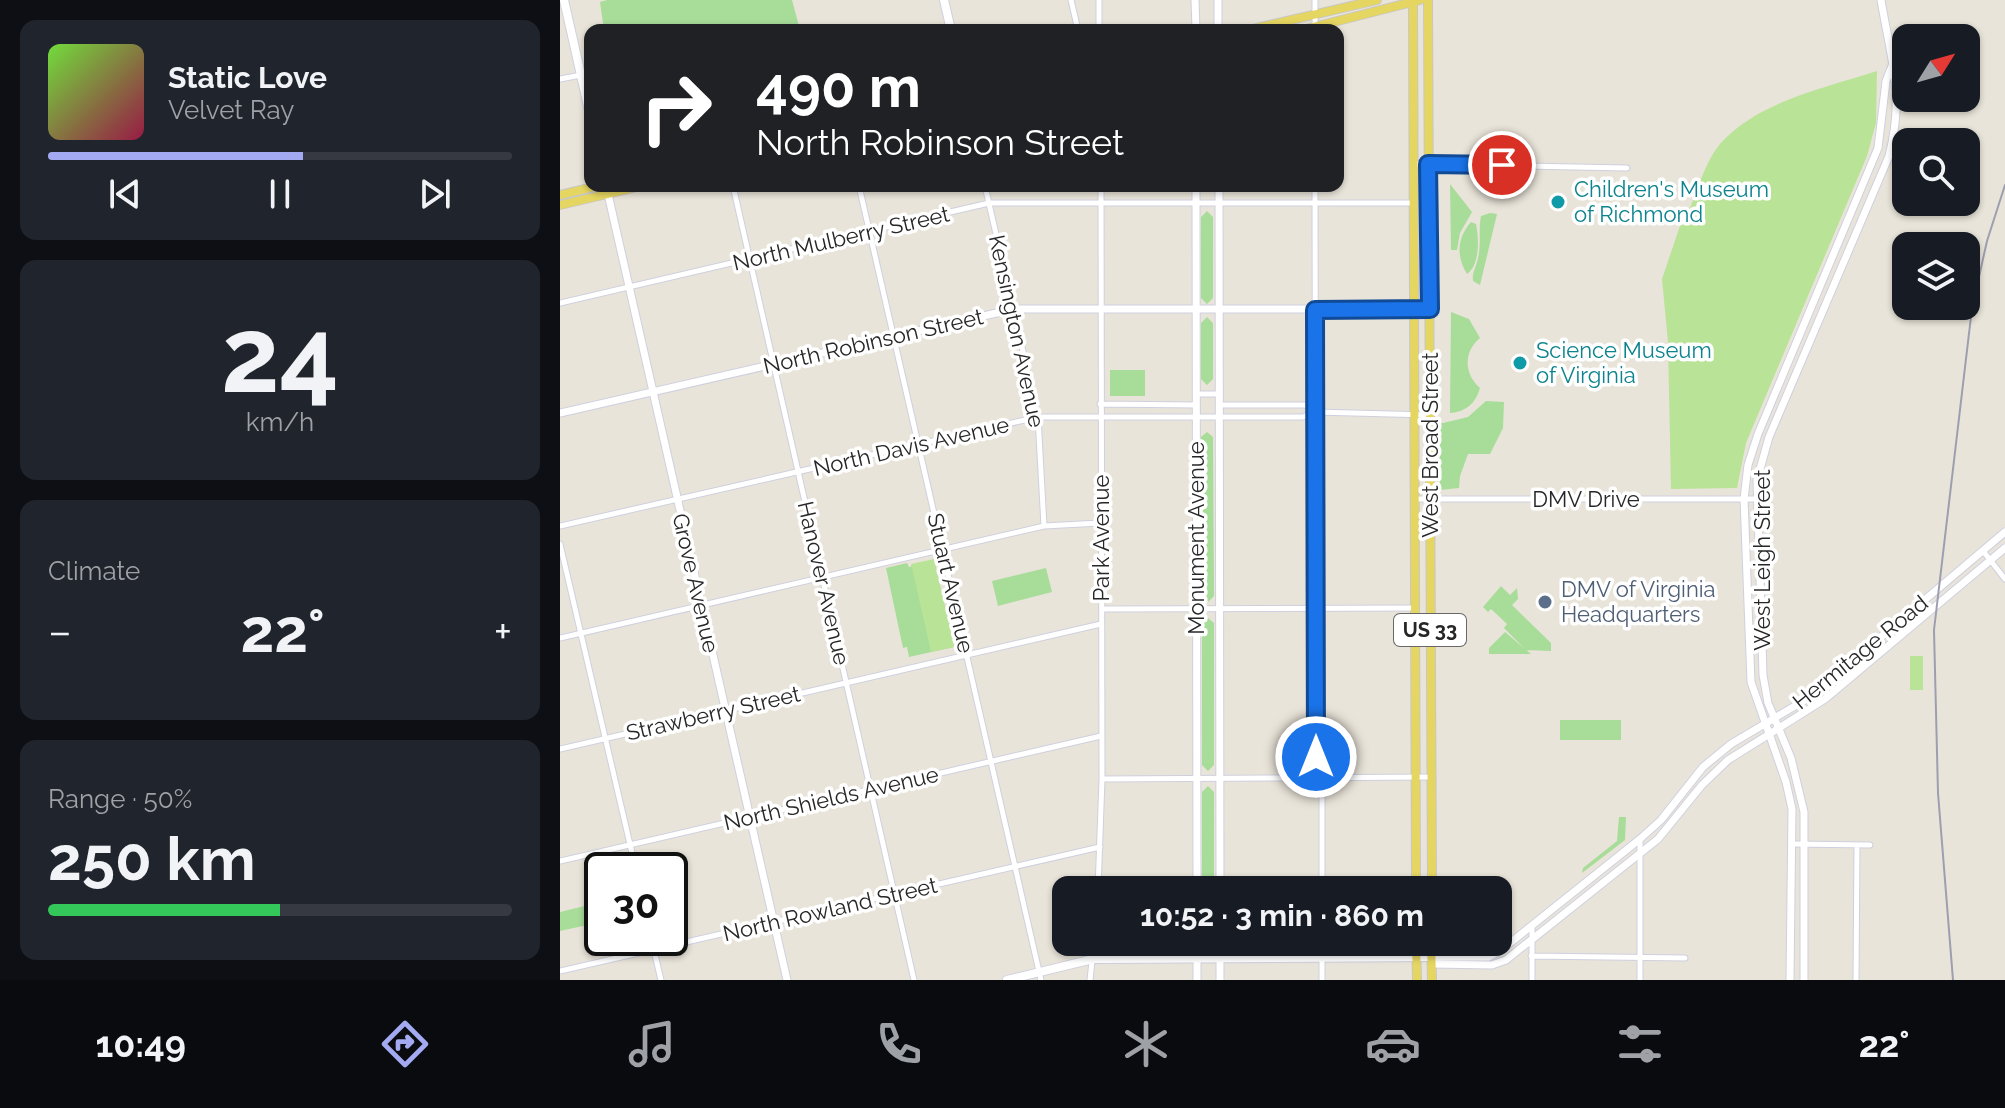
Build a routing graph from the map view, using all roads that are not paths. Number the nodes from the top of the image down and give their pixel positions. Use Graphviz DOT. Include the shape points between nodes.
graph roads {
  1 [pos="564,0"];
  2 [pos="944,0"];
  3 [pos="1071,0"];
  4 [pos="1099,0"];
  5 [pos="1195,0"];
  6 [pos="1218,0"];
  7 [pos="1315,0"];
  8 [pos="1377,0"];
  9 [pos="1428,0"];
  10 [pos="1881,0"];
  11 [pos="1415,1"];
  12 [pos="1315,14"];
  13 [pos="950,24"];
  14 [pos="1077,24"];
  15 [pos="1099,24"];
  16 [pos="1196,24"];
  17 [pos="1218,24"];
  18 [pos="1273,24"];
  19 [pos="1315,24"];
  20 [pos="1330,24"];
  21 [pos="1892,66"];
  22 [pos="581,75"];
  23 [pos="560,79"];
  24 [pos="584,88"];
  25 [pos="1896,112"];
  26 [pos="1413,164"];
  27 [pos="1428,164"];
  28 [pos="1627,168"];
  29 [pos="584,189"];
  30 [pos="601,192"];
  31 [pos="607,192"];
  32 [pos="734,192"];
  33 [pos="860,192"];
  34 [pos="986,192"];
  35 [pos="1101,192"];
  36 [pos="1196,192"];
  37 [pos="1219,192"];
  38 [pos="1315,192"];
  39 [pos="560,195"];
  40 [pos="989,203"];
  41 [pos="1413,203"];
  42 [pos="1102,204"];
  43 [pos="1315,204"];
  44 [pos="560,205"];
  45 [pos="1196,205"];
  46 [pos="1219,205"];
  47 [pos="870,231"];
  48 [pos="750,260"];
  49 [pos="628,287"];
  50 [pos="560,303"];
  51 [pos="1014,309"];
  52 [pos="1430,309"];
  53 [pos="1196,310"];
  54 [pos="1219,310"];
  55 [pos="1315,310"];
  56 [pos="1414,310"];
  57 [pos="1100,311"];
  58 [pos="895,335"];
  59 [pos="774,363"];
  60 [pos="653,392"];
  61 [pos="1196,394"];
  62 [pos="1219,394"];
  63 [pos="1100,404"];
  64 [pos="1196,405"];
  65 [pos="1219,405"];
  66 [pos="1315,412"];
  67 [pos="560,413"];
  68 [pos="1414,413"];
  69 [pos="1100,415"];
  70 [pos="1430,415"];
  71 [pos="1038,417"];
  72 [pos="1196,417"];
  73 [pos="1219,417"];
  74 [pos="919,443"];
  75 [pos="800,472"];
  76 [pos="1414,499"];
  77 [pos="1429,499"];
  78 [pos="1744,499"];
  79 [pos="1757,499"];
  80 [pos="677,500"];
  81 [pos="1100,523"];
  82 [pos="560,526"];
  83 [pos="1044,526"];
  84 [pos="2005,532"];
  85 [pos="560,544"];
  86 [pos="2005,548"];
  87 [pos="943,549"];
  88 [pos="1983,551"];
  89 [pos="1990,560"];
  90 [pos="822,576"];
  91 [pos="2005,579"];
  92 [pos="701,605"];
  93 [pos="1416,608"];
  94 [pos="1102,609"];
  95 [pos="1196,609"];
  96 [pos="1219,609"];
  97 [pos="1317,611"];
  98 [pos="1101,624"];
  99 [pos="581,633"];
  100 [pos="560,638"];
  101 [pos="966,654"];
  102 [pos="846,683"];
  103 [pos="726,711"];
  104 [pos="1774,719"];
  105 [pos="1764,725"];
  106 [pos="1778,731"];
  107 [pos="1101,736"];
  108 [pos="1769,736"];
  109 [pos="605,737"];
  110 [pos="560,749"];
  111 [pos="991,761"];
  112 [pos="1319,777"];
  113 [pos="1416,777"];
  114 [pos="1432,777"];
  115 [pos="1197,778"];
  116 [pos="1219,778"];
  117 [pos="1102,779"];
  118 [pos="871,789"];
  119 [pos="750,817"];
  120 [pos="1640,839"];
  121 [pos="630,844"];
  122 [pos="1793,844"];
  123 [pos="1804,844"];
  124 [pos="1857,845"];
  125 [pos="1870,845"];
  126 [pos="1100,847"];
  127 [pos="632,852"];
  128 [pos="1640,852"];
  129 [pos="560,861"];
  130 [pos="1015,866"];
  131 [pos="1099,876"];
  132 [pos="1197,876"];
  133 [pos="1220,876"];
  134 [pos="1322,876"];
  135 [pos="1416,876"];
  136 [pos="1432,876"];
  137 [pos="894,893"];
  138 [pos="774,922"];
  139 [pos="1532,924"];
  140 [pos="1531,940"];
  141 [pos="688,942"];
  142 [pos="1640,955"];
  143 [pos="627,956"];
  144 [pos="655,956"];
  145 [pos="1093,956"];
  146 [pos="1432,956"];
  147 [pos="1531,956"];
  148 [pos="1322,958"];
  149 [pos="1685,958"];
  150 [pos="1093,959"];
  151 [pos="1197,959"];
  152 [pos="1220,959"];
  153 [pos="1416,959"];
  154 [pos="1432,960"];
  155 [pos="560,971"];
  156 [pos="1040,976"];
  157 [pos="661,980"];
  158 [pos="787,980"];
  159 [pos="914,980"];
  160 [pos="1007,980"];
  161 [pos="1090,980"];
  162 [pos="1197,980"];
  163 [pos="1220,980"];
  164 [pos="1322,980"];
  165 [pos="1417,980"];
  166 [pos="1432,980"];
  167 [pos="1532,980"];
  168 [pos="1640,980"];
  169 [pos="1790,980"];
  170 [pos="1804,980"];
  171 [pos="1856,980"];
  1 -- 22 [label="main road"];
  2 -- 13 [label="main road"];
  3 -- 14 [label="street"];
  4 -- 15 [label="street"];
  5 -- 16 [label="street"];
  6 -- 17 [label="street"];
  7 -- 12 [label="street"];
  8 -- 12 [label="main road"];
  9 -- 27 [label="main road, West Broad Street / US 33"];
  10 -- 21 [label="street, West Leigh Street"];
  11 -- 20 [label="main road"];
  11 -- 26 [label="main road, West Broad Street / US 33"];
  12 -- 18 [label="main road"];
  12 -- 19 [label="street"];
  21 -- 78 [label="street, West Leigh Street" via="1878,148 1758,434"];
  22 -- 23 [label="street"];
  22 -- 24 [label="main road"];
  25 -- 79 [label="street, West Leigh Street" via="1889,156 1769,437"];
  26 -- 27 [label="street"];
  26 -- 41 [label="main road, West Broad Street / US 33"];
  27 -- 28 [label="street"];
  27 -- 52 [label="main road, West Broad Street / US 33"];
  29 -- 39 [label="main road"];
  30 -- 44 [label="main road"];
  31 -- 49 [label="street, Grove Avenue"];
  32 -- 48 [label="street, Hanover Avenue"];
  33 -- 47 [label="street, Stuart Avenue"];
  34 -- 40 [label="street, Kensington Avenue"];
  35 -- 42 [label="street, Park Avenue"];
  36 -- 45 [label="street, Monument Avenue"];
  37 -- 46 [label="street, Monument Avenue"];
  38 -- 43 [label="street"];
  40 -- 42 [label="street, North Mulberry Street"];
  40 -- 47 [label="street, North Mulberry Street"];
  40 -- 51 [label="street, Kensington Avenue"];
  41 -- 43 [label="street, North Mulberry Street"];
  41 -- 56 [label="main road, West Broad Street / US 33"];
  42 -- 45 [label="street, North Mulberry Street"];
  42 -- 57 [label="street, Park Avenue"];
  43 -- 46 [label="street, North Mulberry Street"];
  43 -- 55 [label="street"];
  45 -- 46 [label="street, North Mulberry Street"];
  45 -- 53 [label="street, Monument Avenue"];
  46 -- 54 [label="street, Monument Avenue"];
  47 -- 48 [label="street, North Mulberry Street"];
  47 -- 58 [label="street, Stuart Avenue"];
  48 -- 49 [label="street, North Mulberry Street"];
  48 -- 59 [label="street, Hanover Avenue"];
  49 -- 50 [label="street, North Mulberry Street"];
  49 -- 60 [label="street, Grove Avenue"];
  51 -- 57 [label="street, North Robinson Street"];
  51 -- 58 [label="street, North Robinson Street"];
  51 -- 71 [label="street, Kensington Avenue"];
  52 -- 56 [label="street, North Robinson Street"];
  52 -- 70 [label="main road, West Broad Street / US 33"];
  53 -- 54 [label="street, North Robinson Street"];
  53 -- 57 [label="street, North Robinson Street"];
  53 -- 61 [label="street, Monument Avenue"];
  54 -- 55 [label="street, North Robinson Street"];
  54 -- 62 [label="street, Monument Avenue"];
  55 -- 56 [label="street, North Robinson Street"];
  55 -- 66 [label="street"];
  56 -- 68 [label="main road, West Broad Street / US 33"];
  57 -- 63 [label="street, Park Avenue"];
  58 -- 59 [label="street, North Robinson Street"];
  58 -- 74 [label="street, Stuart Avenue"];
  59 -- 60 [label="street, North Robinson Street"];
  59 -- 75 [label="street, Hanover Avenue"];
  60 -- 67 [label="street, North Robinson Street"];
  60 -- 80 [label="street, Grove Avenue"];
  61 -- 62 [label="street"];
  61 -- 64 [label="street, Monument Avenue"];
  62 -- 65 [label="street, Monument Avenue"];
  63 -- 64 [label="street"];
  63 -- 69 [label="street, Park Avenue"];
  64 -- 72 [label="street, Monument Avenue"];
  65 -- 66 [label="street, North Davis Avenue" via="1305,405"];
  65 -- 73 [label="street, Monument Avenue"];
  66 -- 68 [label="street, North Davis Avenue"];
  66 -- 73 [label="street, North Davis Avenue" via="1303,417"];
  66 -- 97 [label="street"];
  68 -- 70 [label="street, North Davis Avenue"];
  68 -- 76 [label="main road, West Broad Street / US 33"];
  69 -- 71 [label="street, North Davis Avenue"];
  69 -- 72 [label="street, North Davis Avenue"];
  69 -- 81 [label="street, Park Avenue"];
  70 -- 77 [label="main road, West Broad Street / US 33"];
  71 -- 74 [label="street, North Davis Avenue"];
  71 -- 83 [label="street, Kensington Avenue"];
  72 -- 73 [label="street, North Davis Avenue"];
  72 -- 95 [label="street, Monument Avenue"];
  73 -- 96 [label="street, Monument Avenue"];
  74 -- 75 [label="street, North Davis Avenue"];
  74 -- 87 [label="street, Stuart Avenue"];
  75 -- 80 [label="street, North Davis Avenue"];
  75 -- 90 [label="street, Hanover Avenue"];
  76 -- 77 [label="street, DMV Drive"];
  76 -- 93 [label="main road, West Broad Street / US 33"];
  77 -- 78 [label="street, DMV Drive"];
  77 -- 114 [label="main road, West Broad Street / US 33"];
  78 -- 79 [label="street, DMV Drive"];
  78 -- 105 [label="street, West Leigh Street" via="1751,682"];
  79 -- 104 [label="street, West Leigh Street" via="1763,675"];
  80 -- 82 [label="street, North Davis Avenue"];
  80 -- 92 [label="street, Grove Avenue"];
  81 -- 83 [label="street"];
  81 -- 94 [label="street, Park Avenue"];
  83 -- 87 [label="street"];
  84 -- 88 [label="street, Hermitage Road"];
  85 -- 99 [label="street"];
  86 -- 89 [label="street, Hermitage Road"];
  87 -- 90 [label="street"];
  87 -- 101 [label="street, Stuart Avenue"];
  88 -- 89 [label="street"];
  88 -- 104 [label="street, Hermitage Road" via="1810,697"];
  89 -- 91 [label="street"];
  89 -- 106 [label="street, Hermitage Road" via="1825,699"];
  90 -- 92 [label="street"];
  90 -- 102 [label="street, Hanover Avenue"];
  92 -- 99 [label="street"];
  92 -- 103 [label="street, Grove Avenue"];
  93 -- 97 [label="street"];
  93 -- 113 [label="main road, West Broad Street / US 33"];
  94 -- 95 [label="street"];
  94 -- 98 [label="street, Park Avenue"];
  95 -- 96 [label="street"];
  95 -- 115 [label="street, Monument Avenue"];
  96 -- 97 [label="street"];
  96 -- 116 [label="street, Monument Avenue"];
  97 -- 112 [label="street"];
  98 -- 101 [label="street, Strawberry Street"];
  98 -- 107 [label="street, Park Avenue"];
  99 -- 100 [label="street"];
  99 -- 109 [label="street"];
  101 -- 102 [label="street, Strawberry Street"];
  101 -- 111 [label="street, Stuart Avenue"];
  102 -- 103 [label="street, Strawberry Street"];
  102 -- 118 [label="street, Hanover Avenue"];
  103 -- 109 [label="street, Strawberry Street"];
  103 -- 119 [label="street, Grove Avenue"];
  104 -- 105 [label="street, Hermitage Road"];
  104 -- 106 [label="street, West Leigh Street"];
  105 -- 108 [label="street, West Leigh Street"];
  105 -- 120 [label="street, Hermitage Road" via="1703,767"];
  106 -- 108 [label="street, Hermitage Road"];
  106 -- 123 [label="street, West Leigh Street" via="1800,791"];
  107 -- 111 [label="street, North Shields Avenue"];
  107 -- 117 [label="street, Park Avenue"];
  108 -- 122 [label="street, West Leigh Street" via="1790,797"];
  108 -- 128 [label="street, Hermitage Road" via="1713,773 1667,830"];
  109 -- 110 [label="street, Strawberry Street"];
  109 -- 121 [label="street"];
  111 -- 118 [label="street, North Shields Avenue"];
  111 -- 130 [label="street, Stuart Avenue"];
  112 -- 113 [label="street"];
  112 -- 116 [label="street"];
  112 -- 134 [label="street"];
  113 -- 114 [label="street"];
  113 -- 135 [label="main road, West Broad Street / US 33"];
  114 -- 136 [label="main road, West Broad Street / US 33"];
  115 -- 116 [label="street"];
  115 -- 117 [label="street"];
  115 -- 132 [label="street, Monument Avenue"];
  116 -- 133 [label="street, Monument Avenue"];
  117 -- 126 [label="street, Park Avenue"];
  118 -- 119 [label="street, North Shields Avenue"];
  118 -- 137 [label="street, Hanover Avenue"];
  119 -- 121 [label="street, North Shields Avenue"];
  119 -- 138 [label="street, Grove Avenue"];
  120 -- 128 [label="street"];
  120 -- 139 [label="street, Hermitage Road"];
  121 -- 127 [label="street"];
  121 -- 129 [label="street, North Shields Avenue"];
  122 -- 123 [label="street"];
  122 -- 169 [label="street, West Leigh Street"];
  123 -- 124 [label="street"];
  123 -- 170 [label="street, West Leigh Street"];
  124 -- 125 [label="street"];
  124 -- 171 [label="street"];
  126 -- 130 [label="street, North Rowland Street"];
  126 -- 131 [label="street, Park Avenue"];
  128 -- 140 [label="street, Hermitage Road"];
  128 -- 142 [label="street"];
  130 -- 137 [label="street, North Rowland Street"];
  130 -- 156 [label="street, Stuart Avenue"];
  137 -- 138 [label="street, North Rowland Street"];
  137 -- 159 [label="street, Hanover Avenue"];
  138 -- 141 [label="street, North Rowland Street"];
  138 -- 158 [label="street, Grove Avenue"];
  139 -- 140 [label="street"];
  139 -- 154 [label="street, Hermitage Road" via="1488,957"];
  140 -- 147 [label="street"];
  140 -- 154 [label="street, Hermitage Road" via="1496,964"];
  142 -- 147 [label="street"];
  142 -- 149 [label="street"];
  142 -- 168 [label="street"];
  143 -- 155 [label="street, North Rowland Street"];
  144 -- 157 [label="street"];
  145 -- 150 [label="street"];
  146 -- 154 [label="main road"];
  147 -- 167 [label="street"];
  148 -- 152 [label="main road"];
  148 -- 153 [label="main road"];
  148 -- 164 [label="street"];
  150 -- 151 [label="main road"];
  150 -- 156 [label="main road"];
  150 -- 161 [label="street"];
  151 -- 152 [label="main road"];
  151 -- 162 [label="street"];
  152 -- 163 [label="street"];
  153 -- 154 [label="main road"];
  153 -- 165 [label="main road"];
  154 -- 166 [label="main road"];
  156 -- 160 [label="main road"];
}
